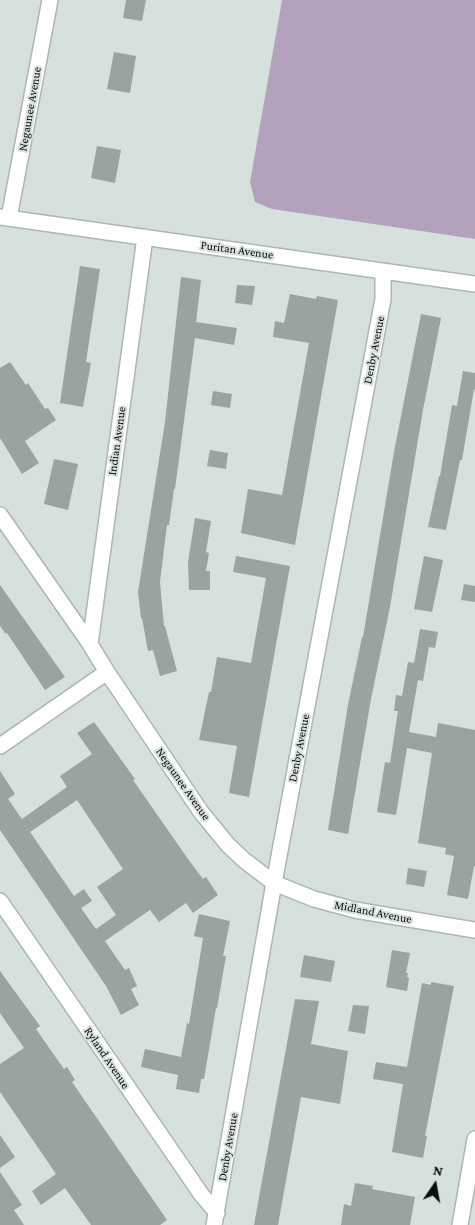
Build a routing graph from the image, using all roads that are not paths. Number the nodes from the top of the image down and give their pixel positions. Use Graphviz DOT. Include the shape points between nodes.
graph roads {
  1 [pos="50,0"];
  2 [pos="5,218"];
  3 [pos="145,237"];
  4 [pos="382,271"];
  5 [pos="475,284"];
  6 [pos="0,515"];
  7 [pos="90,644"];
  8 [pos="106,672"];
  9 [pos="0,746"];
  10 [pos="274,883"];
  11 [pos="0,901"];
  12 [pos="475,930"];
  13 [pos="475,1139"];
  14 [pos="215,1219"];
  15 [pos="460,1225"];
  1 -- 2 [label="street, Negaunee Avenue"];
  2 -- 3 [label="street, Puritan Avenue"];
  3 -- 4 [label="street, Puritan Avenue"];
  3 -- 7 [label="street, Indian Avenue"];
  4 -- 5 [label="street, Puritan Avenue"];
  4 -- 10 [label="street, Denby Avenue" via="383,299"];
  6 -- 7 [label="street"];
  7 -- 8 [label="street, Negaunee Avenue"];
  8 -- 9 [label="street"];
  8 -- 10 [label="street, Negaunee Avenue" via="214,829 244,860"];
  10 -- 12 [label="street, Midland Avenue" via="314,899 355,910"];
  10 -- 14 [label="street, Denby Avenue"];
  11 -- 14 [label="street, Ryland Avenue"];
  13 -- 15 [label="street"];
}
